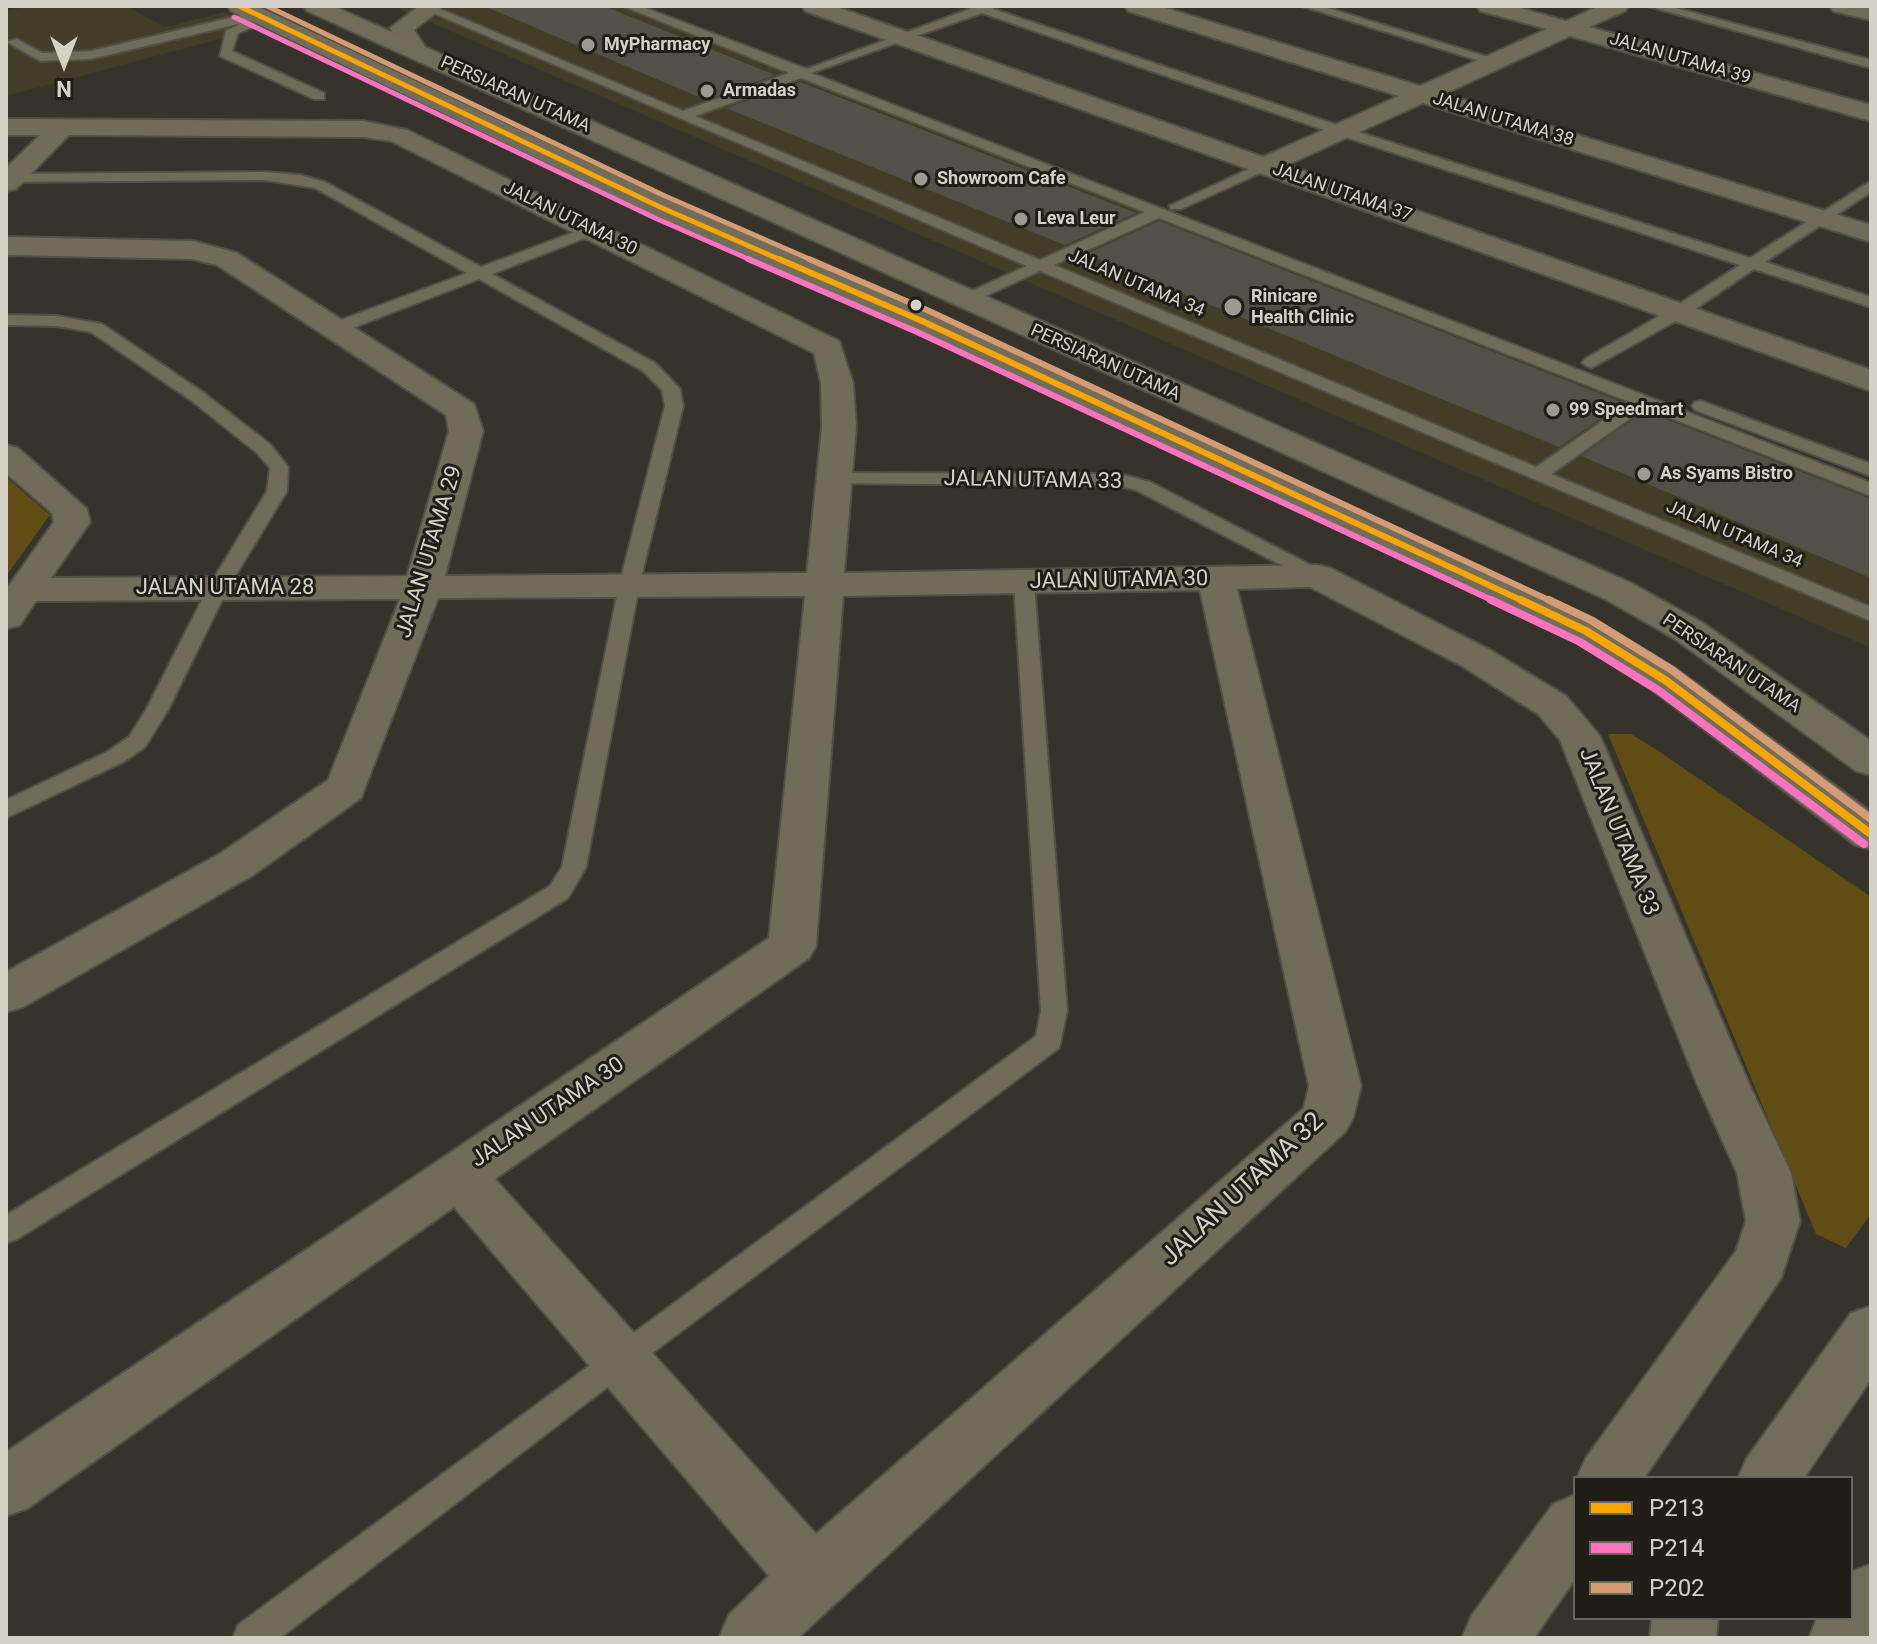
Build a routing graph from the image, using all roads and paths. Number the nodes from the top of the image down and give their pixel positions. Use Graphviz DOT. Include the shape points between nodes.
graph roads {
  1 [pos="315,6"];
  2 [pos="629,6"];
  3 [pos="649,6"];
  4 [pos="813,6"];
  5 [pos="1136,6"];
  6 [pos="1308,6"];
  7 [pos="1488,6"];
  8 [pos="1617,6"];
  9 [pos="1654,6"];
  10 [pos="1841,6"];
  11 [pos="431,7"];
  12 [pos="982,7"];
  13 [pos="256,13"];
  14 [pos="1871,13"];
  15 [pos="1568,28"];
  16 [pos="901,38"];
  17 [pos="13,42"];
  18 [pos="416,51"];
  19 [pos="1495,61"];
  20 [pos="1871,64"];
  21 [pos="809,71"];
  22 [pos="1421,94"];
  23 [pos="319,96"];
  24 [pos="1871,113"];
  25 [pos="684,115"];
  26 [pos="6,127"];
  27 [pos="63,127"];
  28 [pos="1341,131"];
  29 [pos="1264,166"];
  30 [pos="8,180"];
  31 [pos="1871,185"];
  32 [pos="1168,208"];
  33 [pos="1821,218"];
  34 [pos="593,230"];
  35 [pos="1871,234"];
  36 [pos="6,246"];
  37 [pos="1752,263"];
  38 [pos="1038,264"];
  39 [pos="479,273"];
  40 [pos="964,300"];
  41 [pos="1871,302"];
  42 [pos="1679,312"];
  43 [pos="6,320"];
  44 [pos="336,328"];
  45 [pos="1591,363"];
  46 [pos="1871,381"];
  47 [pos="1643,401"];
  48 [pos="6,455"];
  49 [pos="1871,470"];
  50 [pos="1538,474"];
  51 [pos="834,479"];
  52 [pos="1871,490"];
  53 [pos="1317,576"];
  54 [pos="1216,579"];
  55 [pos="1024,583"];
  56 [pos="825,585"];
  57 [pos="629,586"];
  58 [pos="423,587"];
  59 [pos="218,588"];
  60 [pos="16,603"];
  61 [pos="1871,615"];
  62 [pos="1871,761"];
  63 [pos="6,810"];
  64 [pos="1871,834"];
  65 [pos="6,994"];
  66 [pos="458,1174"];
  67 [pos="6,1230"];
  68 [pos="1871,1331"];
  69 [pos="620,1359"];
  70 [pos="1609,1476"];
  71 [pos="1770,1476"];
  72 [pos="6,1487"];
  73 [pos="1573,1528"];
  74 [pos="813,1578"];
  75 [pos="1871,1596"];
  76 [pos="251,1638"];
  77 [pos="752,1638"];
  78 [pos="1495,1638"];
  79 [pos="1842,1638"];
  1 -- 18 [label="street, PERSIARAN UTAMA"];
  2 -- 21 [label="lane"];
  3 -- 21 [label="lane"];
  4 -- 16 [label="street, JALAN UTAMA 37"];
  5 -- 22 [label="street, JALAN UTAMA 38"];
  6 -- 19 [label="lane"];
  7 -- 15 [label="street, JALAN UTAMA 39"];
  8 -- 15 [label="street"];
  9 -- 20 [label="lane"];
  10 -- 14 [label="street"];
  11 -- 18 [label="street" via="401,28"];
  11 -- 25 [label="lane, JALAN UTAMA 34"];
  12 -- 16 [label="lane"];
  12 -- 28 [label="lane"];
  13 -- 17 [label="lane" via="91,55 40,57"];
  13 -- 23 [label="lane" via="232,31 225,53"];
  13 -- 64 [label="street, PERSIARAN UTAMA" via="660,207 922,321 1586,631 1665,680"];
  15 -- 19 [label="street"];
  15 -- 24 [label="street, JALAN UTAMA 39"];
  16 -- 21 [label="lane"];
  16 -- 29 [label="street, JALAN UTAMA 37"];
  18 -- 40 [label="street, PERSIARAN UTAMA"];
  19 -- 22 [label="street"];
  21 -- 25 [label="lane"];
  21 -- 32 [label="lane"];
  22 -- 28 [label="street"];
  22 -- 33 [label="street, JALAN UTAMA 38"];
  25 -- 38 [label="lane, JALAN UTAMA 34"];
  26 -- 27 [label="street, JALAN UTAMA 30"];
  27 -- 30 [label="street"];
  27 -- 34 [label="street, JALAN UTAMA 30" via="363,129 398,135"];
  28 -- 29 [label="street"];
  28 -- 37 [label="lane"];
  29 -- 32 [label="lane"];
  29 -- 42 [label="street, JALAN UTAMA 37"];
  30 -- 39 [label="lane" via="300,179"];
  31 -- 33 [label="lane"];
  32 -- 38 [label="lane"];
  32 -- 45 [label="lane"];
  32 -- 47 [label="lane"];
  33 -- 35 [label="street, JALAN UTAMA 38"];
  33 -- 37 [label="lane"];
  34 -- 39 [label="lane"];
  34 -- 51 [label="street, JALAN UTAMA 30" via="828,348 837,383"];
  36 -- 44 [label="street, JALAN UTAMA 29" via="193,250 227,259"];
  37 -- 41 [label="lane"];
  37 -- 42 [label="lane"];
  38 -- 40 [label="lane"];
  38 -- 50 [label="lane, JALAN UTAMA 34"];
  39 -- 44 [label="lane"];
  39 -- 57 [label="lane" via="649,367 671,389 674,406"];
  40 -- 62 [label="street, PERSIARAN UTAMA" via="1618,591 1689,631"];
  42 -- 45 [label="lane"];
  42 -- 46 [label="street, JALAN UTAMA 37"];
  43 -- 59 [label="lane" via="96,328 198,397 279,467 277,491"];
  44 -- 58 [label="street, JALAN UTAMA 29" via="462,411 466,431"];
  45 -- 49 [label="lane"];
  47 -- 50 [label="lane"];
  47 -- 52 [label="lane"];
  48 -- 60 [label="street, JALAN UTAMA 28" via="69,509 72,522"];
  50 -- 61 [label="lane, JALAN UTAMA 34"];
  51 -- 53 [label="lane, JALAN UTAMA 33" via="1120,480 1143,486"];
  51 -- 56 [label="street, JALAN UTAMA 30"];
  53 -- 54 [label="street, JALAN UTAMA 30"];
  53 -- 70 [label="street, JALAN UTAMA 33" via="1476,658 1552,705 1579,736 1764,1173 1773,1221 1761,1261"];
  54 -- 55 [label="street, JALAN UTAMA 30"];
  54 -- 74 [label="street, JALAN UTAMA 32" via="1335,1086 1327,1118"];
  55 -- 56 [label="street, JALAN UTAMA 30"];
  55 -- 69 [label="lane" via="1054,1011 1049,1041"];
  56 -- 57 [label="street, JALAN UTAMA 30"];
  56 -- 66 [label="street, JALAN UTAMA 30" via="792,946"];
  57 -- 58 [label="street, JALAN UTAMA 30"];
  57 -- 67 [label="lane" via="574,867 559,892"];
  58 -- 59 [label="street, JALAN UTAMA 28"];
  58 -- 65 [label="street, JALAN UTAMA 29" via="346,788 237,864"];
  59 -- 60 [label="street, JALAN UTAMA 28"];
  59 -- 63 [label="lane" via="137,742"];
  66 -- 69 [label="street"];
  66 -- 72 [label="street, JALAN UTAMA 30"];
  68 -- 71 [label="street"];
  69 -- 74 [label="street"];
  69 -- 76 [label="lane"];
  73 -- 78 [label="street"];
  74 -- 77 [label="street, JALAN UTAMA 32"];
  75 -- 79 [label="street"];
}
